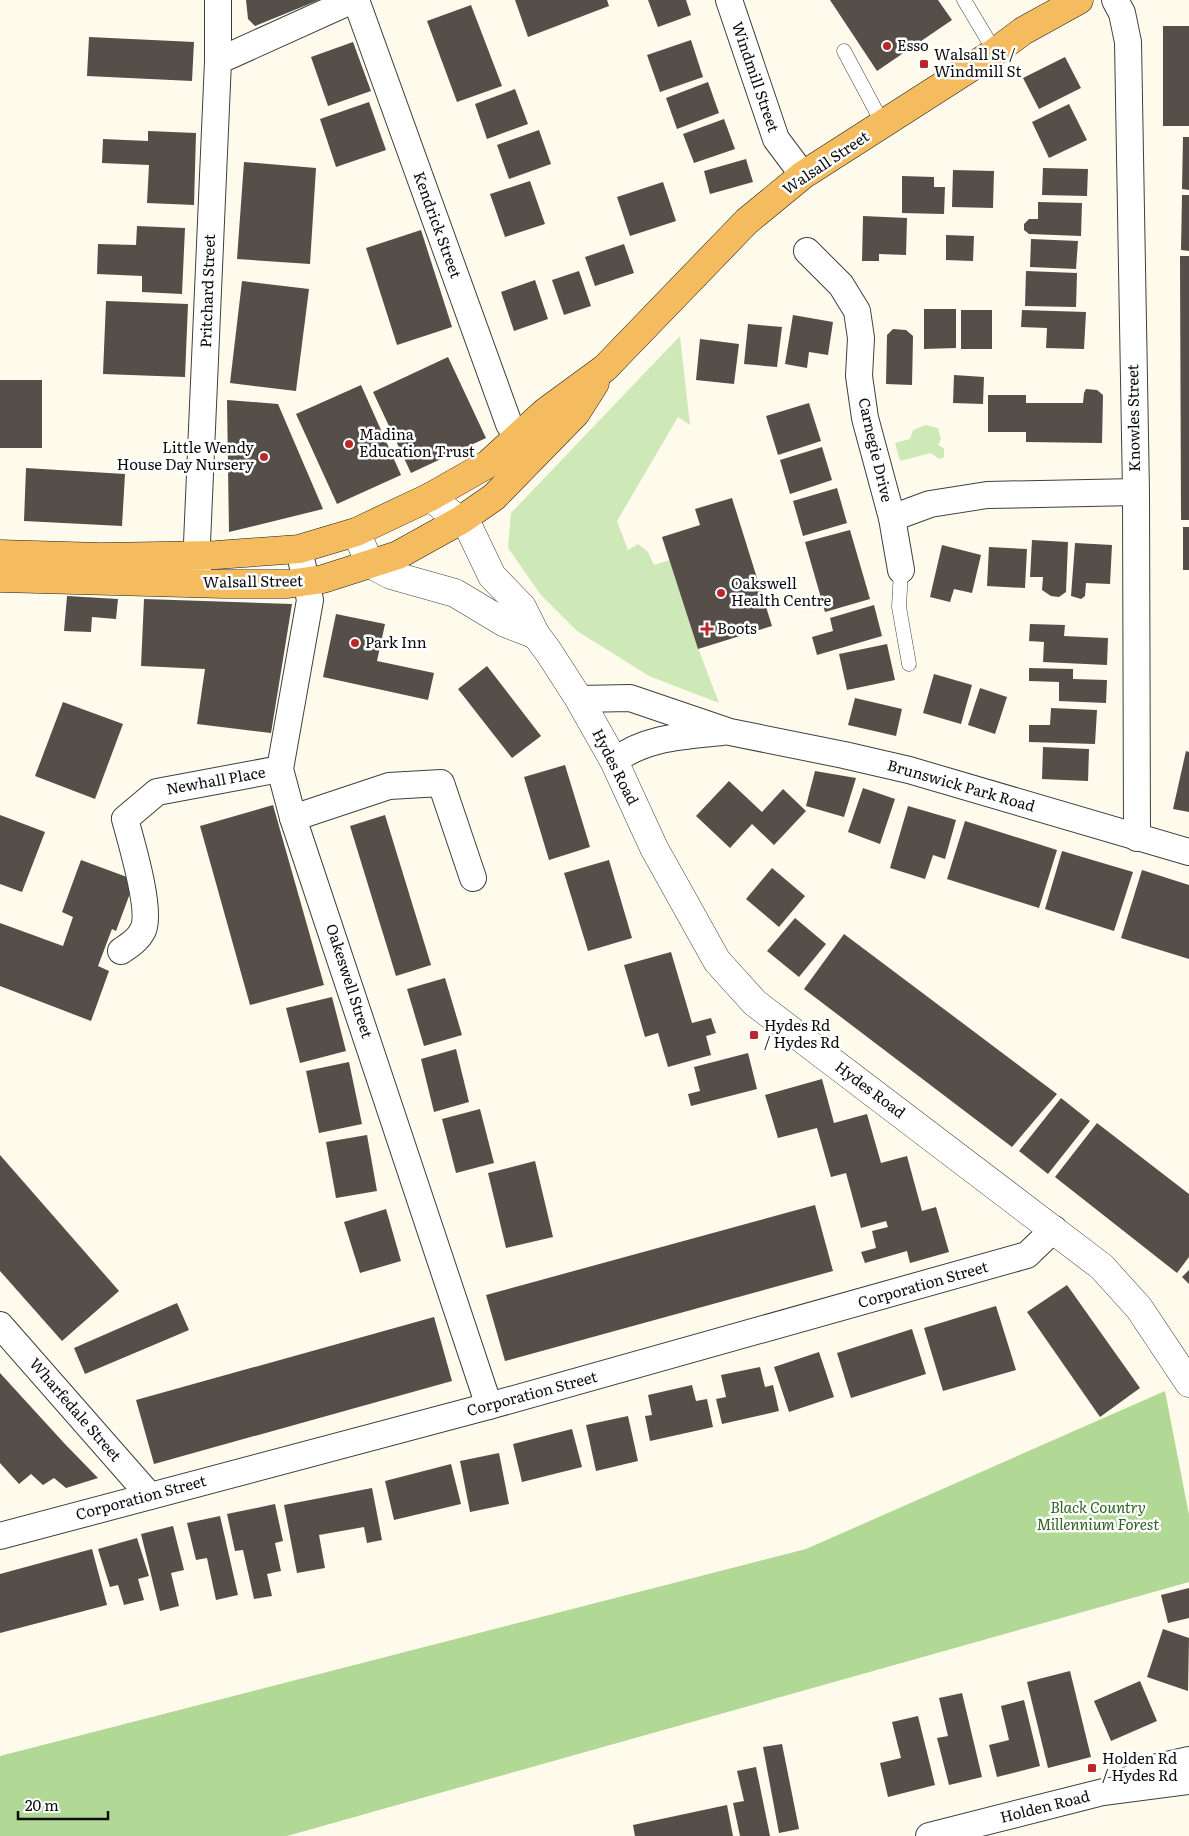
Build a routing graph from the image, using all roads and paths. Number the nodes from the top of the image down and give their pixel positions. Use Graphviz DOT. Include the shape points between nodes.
graph roads {
  1 [pos="218,0"];
  2 [pos="355,0"];
  3 [pos="729,0"];
  4 [pos="964,0"];
  5 [pos="1080,0"];
  6 [pos="1115,0"];
  7 [pos="844,51"];
  8 [pos="995,52"];
  9 [pos="218,61"];
  10 [pos="883,124"];
  11 [pos="803,176"];
  12 [pos="807,251"];
  13 [pos="606,368"];
  14 [pos="523,448"];
  15 [pos="1136,492"];
  16 [pos="430,497"];
  17 [pos="892,518"];
  18 [pos="461,520"];
  19 [pos="356,532"];
  20 [pos="299,549"];
  21 [pos="0,554"];
  22 [pos="197,556"];
  23 [pos="370,564"];
  24 [pos="901,570"];
  25 [pos="0,578"];
  26 [pos="308,582"];
  27 [pos="198,583"];
  28 [pos="536,635"];
  29 [pos="908,664"];
  30 [pos="579,699"];
  31 [pos="730,732"];
  32 [pos="614,761"];
  33 [pos="280,769"];
  34 [pos="293,818"];
  35 [pos="1138,838"];
  36 [pos="1189,852"];
  37 [pos="473,878"];
  38 [pos="121,951"];
  39 [pos="1054,1229"];
  40 [pos="0,1325"];
  41 [pos="1189,1383"];
  42 [pos="489,1406"];
  43 [pos="150,1496"];
  44 [pos="0,1536"];
  45 [pos="1189,1760"];
  46 [pos="1189,1781"];
  47 [pos="1103,1792"];
  48 [pos="929,1836"];
  1 -- 9 [label="street, Pritchard Street"];
  2 -- 9 [label="street"];
  2 -- 14 [label="street, Kendrick Street"];
  3 -- 11 [label="street, Windmill Street" via="776,139"];
  4 -- 8 [label="lane"];
  5 -- 8 [label="highway, Walsall Street" via="1023,31"];
  6 -- 15 [label="street, Knowles Street" via="1122,13 1128,42"];
  7 -- 10 [label="lane"];
  8 -- 10 [label="highway, Walsall Street"];
  9 -- 22 [label="street, Pritchard Street"];
  10 -- 11 [label="highway, Walsall Street"];
  11 -- 13 [label="highway, Walsall Street" via="747,221"];
  12 -- 17 [label="street, Carnegie Drive" via="842,285 857,310 861,338 859,376 865,418"];
  13 -- 14 [label="highway, Walsall Street" via="545,412"];
  13 -- 14 [label="highway, Walsall Street" via="576,413 550,439"];
  14 -- 16 [label="highway, Walsall Street"];
  14 -- 18 [label="highway, Walsall Street" via="494,496"];
  15 -- 17 [label="street, Carnegie Drive" via="987,495 930,504"];
  15 -- 35 [label="street, Knowles Street"];
  16 -- 18 [label="street"];
  16 -- 19 [label="highway, Walsall Street"];
  17 -- 24 [label="street, Carnegie Drive"];
  18 -- 23 [label="highway, Walsall Street" via="398,555"];
  18 -- 28 [label="street" via="469,528 492,576 522,607"];
  19 -- 20 [label="highway, Walsall Street"];
  19 -- 23 [label="street"];
  20 -- 22 [label="highway, Walsall Street"];
  20 -- 26 [label="street, Oakeswell Street"];
  21 -- 22 [label="highway, Walsall Street"];
  22 -- 27 [label="street, Pritchard Street"];
  23 -- 26 [label="highway, Walsall Street"];
  23 -- 28 [label="street" via="391,575 455,593 505,623"];
  24 -- 29 [label="lane" via="899,607"];
  25 -- 27 [label="highway, Walsall Street"];
  26 -- 27 [label="highway, Walsall Street"];
  26 -- 33 [label="street, Oakeswell Street" via="308,622"];
  28 -- 30 [label="street"];
  30 -- 31 [label="street, Brunswick Park Road" via="630,698"];
  30 -- 32 [label="street, Hydes Road"];
  31 -- 32 [label="street, Brunswick Park Road" via="658,739 627,751"];
  31 -- 35 [label="street, Brunswick Park Road" via="908,770"];
  32 -- 39 [label="street, Hydes Road" via="654,848 686,906 718,961 754,1003"];
  33 -- 34 [label="street, Oakeswell Street"];
  33 -- 38 [label="street, Newhall Place" via="157,792 125,819 142,886 144,928 137,940"];
  34 -- 37 [label="street" via="389,786 441,783"];
  34 -- 42 [label="street, Oakeswell Street"];
  35 -- 36 [label="street, Brunswick Park Road"];
  39 -- 41 [label="street, Hydes Road" via="1102,1266 1139,1308"];
  39 -- 42 [label="street, Corporation Street" via="1027,1255"];
  40 -- 43 [label="street, Wharfedale Street"];
  42 -- 43 [label="street, Corporation Street"];
  43 -- 44 [label="street, Corporation Street"];
  45 -- 47 [label="street, Holden Road" via="1154,1768"];
  46 -- 47 [label="street, Holden Road"];
  47 -- 48 [label="street, Holden Road"];
}
